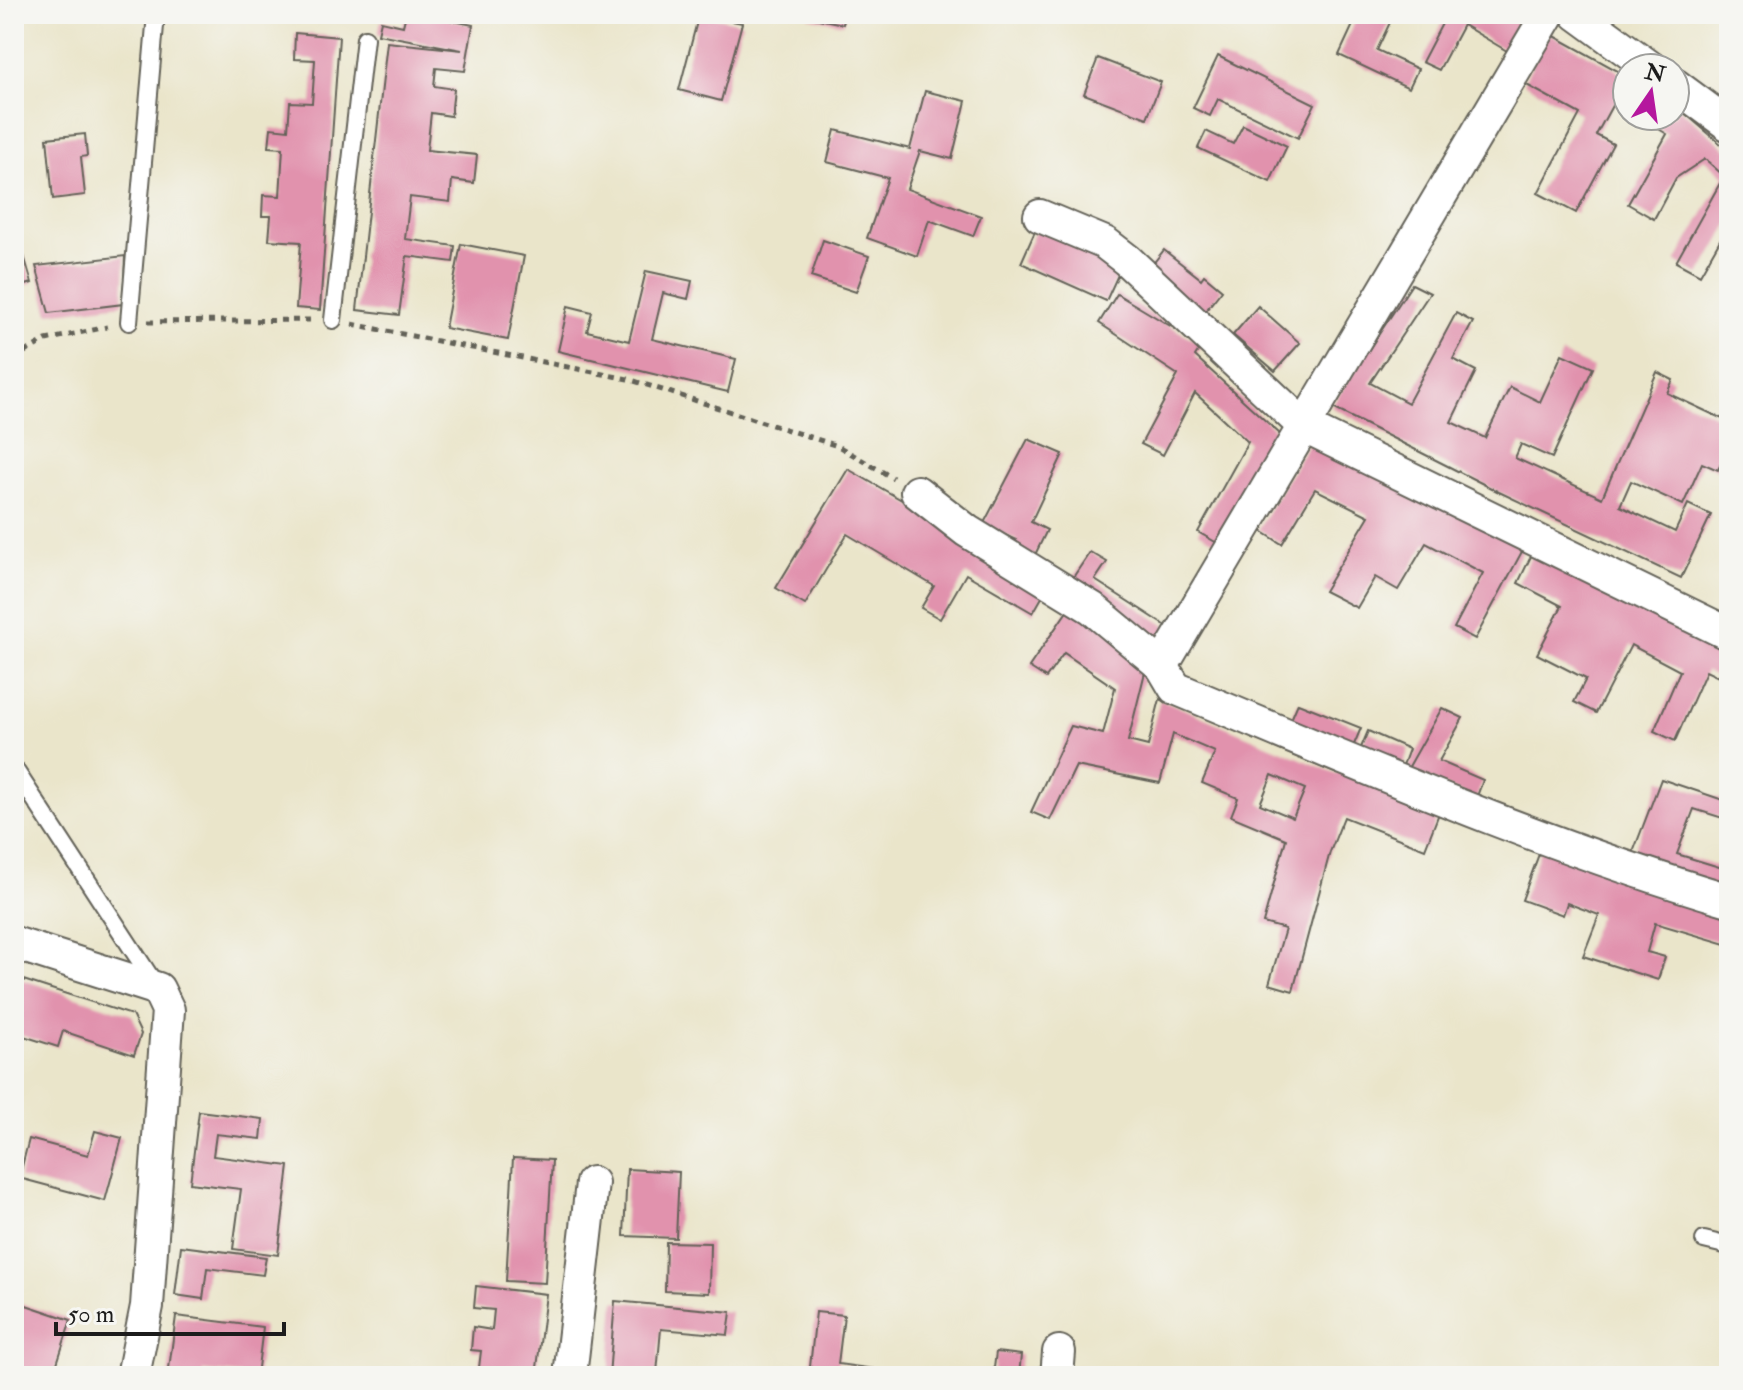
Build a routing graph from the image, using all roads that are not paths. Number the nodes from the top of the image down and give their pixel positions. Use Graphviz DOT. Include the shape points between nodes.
graph roads {
  1 [pos="156,14"];
  2 [pos="1548,14"];
  3 [pos="1577,14"];
  4 [pos="365,38"];
  5 [pos="1629,52"];
  6 [pos="1691,97"];
  7 [pos="1729,125"];
  8 [pos="1040,216"];
  9 [pos="333,320"];
  10 [pos="129,322"];
  11 [pos="1305,427"];
  12 [pos="917,492"];
  13 [pos="1729,634"];
  14 [pos="1162,666"];
  15 [pos="14,768"];
  16 [pos="1729,900"];
  17 [pos="14,943"];
  18 [pos="158,989"];
  19 [pos="592,1183"];
  20 [pos="1704,1240"];
  21 [pos="1729,1246"];
  22 [pos="133,1376"];
  23 [pos="570,1376"];
  1 -- 10 [label="lane"];
  2 -- 11 [label="street"];
  3 -- 5 [label="street"];
  4 -- 9 [label="lane"];
  6 -- 7 [label="street"];
  8 -- 11 [label="street" via="1105,243 1127,260"];
  11 -- 13 [label="street"];
  11 -- 14 [label="street"];
  12 -- 14 [label="street" via="967,531 1092,608"];
  14 -- 16 [label="street" via="1175,688 1510,827"];
  15 -- 18 [label="lane"];
  17 -- 18 [label="street"];
  18 -- 22 [label="street" via="168,1010 169,1034 147,1306"];
  19 -- 23 [label="street"];
  20 -- 21 [label="lane"];
}
